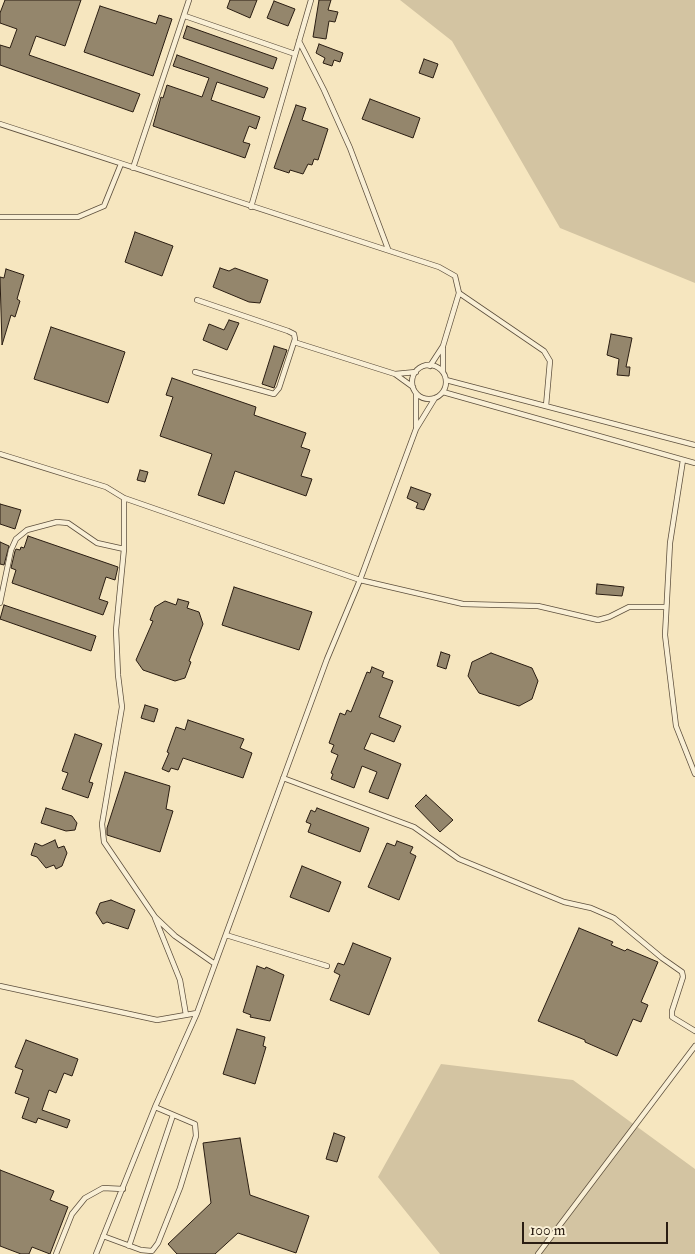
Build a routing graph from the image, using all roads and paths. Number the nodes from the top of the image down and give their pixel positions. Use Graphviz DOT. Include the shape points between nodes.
graph roads {
  1 [pos="189,0"];
  2 [pos="311,0"];
  3 [pos="185,16"];
  4 [pos="299,41"];
  5 [pos="295,54"];
  6 [pos="0,124"];
  7 [pos="121,164"];
  8 [pos="133,168"];
  9 [pos="251,207"];
  10 [pos="0,217"];
  11 [pos="388,249"];
  12 [pos="459,293"];
  13 [pos="198,300"];
  14 [pos="294,342"];
  15 [pos="443,346"];
  16 [pos="430,366"];
  17 [pos="195,372"];
  18 [pos="416,372"];
  19 [pos="443,372"];
  20 [pos="395,374"];
  21 [pos="446,380"];
  22 [pos="413,387"];
  23 [pos="443,392"];
  24 [pos="416,394"];
  25 [pos="435,398"];
  26 [pos="546,406"];
  27 [pos="416,429"];
  28 [pos="695,445"];
  29 [pos="0,454"];
  30 [pos="683,460"];
  31 [pos="695,463"];
  32 [pos="124,498"];
  33 [pos="124,549"];
  34 [pos="360,580"];
  35 [pos="0,603"];
  36 [pos="666,607"];
  37 [pos="695,774"];
  38 [pos="283,778"];
  39 [pos="155,917"];
  40 [pos="226,935"];
  41 [pos="215,964"];
  42 [pos="327,966"];
  43 [pos="0,986"];
  44 [pos="197,1013"];
  45 [pos="186,1015"];
  46 [pos="695,1032"];
  47 [pos="695,1046"];
  48 [pos="155,1108"];
  49 [pos="173,1115"];
  50 [pos="123,1189"];
  51 [pos="103,1236"];
  52 [pos="129,1246"];
  53 [pos="56,1254"];
  54 [pos="96,1254"];
  55 [pos="538,1254"];
  1 -- 3 [label="lane"];
  2 -- 4 [label="lane"];
  3 -- 5 [label="lane"];
  3 -- 8 [label="lane"];
  4 -- 5 [label="lane"];
  4 -- 11 [label="lane" via="346,139"];
  5 -- 9 [label="lane"];
  6 -- 7 [label="lane"];
  7 -- 8 [label="lane"];
  7 -- 10 [label="lane" via="104,206 78,217"];
  8 -- 9 [label="lane"];
  9 -- 11 [label="lane"];
  11 -- 12 [label="lane" via="455,276"];
  12 -- 15 [label="lane"];
  12 -- 26 [label="lane" via="544,351 550,361"];
  13 -- 14 [label="lane" via="288,331 294,334"];
  14 -- 17 [label="lane" via="279,388 274,394"];
  14 -- 20 [label="lane"];
  15 -- 16 [label="lane"];
  15 -- 19 [label="lane"];
  16 -- 18 [label="lane"];
  16 -- 19 [label="lane"];
  18 -- 20 [label="lane"];
  18 -- 22 [label="lane"];
  19 -- 21 [label="lane"];
  20 -- 22 [label="lane"];
  21 -- 23 [label="lane"];
  21 -- 26 [label="lane"];
  22 -- 24 [label="lane"];
  23 -- 25 [label="lane"];
  23 -- 30 [label="lane"];
  24 -- 25 [label="lane" via="425,399"];
  24 -- 27 [label="lane"];
  25 -- 27 [label="lane"];
  26 -- 28 [label="lane"];
  27 -- 34 [label="lane"];
  29 -- 32 [label="lane" via="106,487"];
  30 -- 31 [label="lane"];
  30 -- 36 [label="lane" via="670,543"];
  32 -- 33 [label="lane"];
  32 -- 34 [label="lane"];
  33 -- 35 [label="lane" via="97,543 68,523 57,522 27,530 16,539 11,550"];
  33 -- 39 [label="lane" via="116,630 122,707 102,824 104,842"];
  34 -- 36 [label="lane" via="463,604 538,606 598,620 629,607"];
  34 -- 38 [label="lane"];
  36 -- 37 [label="lane" via="665,634 676,726"];
  38 -- 40 [label="lane"];
  38 -- 46 [label="lane" via="414,827 459,859 564,902 591,908 614,918 682,972 672,1016"];
  39 -- 41 [label="lane" via="175,936"];
  39 -- 45 [label="lane" via="180,980"];
  40 -- 41 [label="lane"];
  40 -- 42 [label="lane"];
  41 -- 44 [label="lane"];
  43 -- 45 [label="lane" via="157,1020"];
  44 -- 45 [label="lane"];
  44 -- 48 [label="lane"];
  47 -- 55 [label="lane"];
  48 -- 49 [label="lane"];
  48 -- 50 [label="lane"];
  49 -- 52 [label="lane"];
  49 -- 52 [label="lane" via="195,1124 196,1136 180,1188 152,1251"];
  50 -- 51 [label="lane"];
  50 -- 53 [label="lane" via="103,1188 85,1198 72,1214"];
  51 -- 52 [label="lane"];
  51 -- 54 [label="lane"];
}
